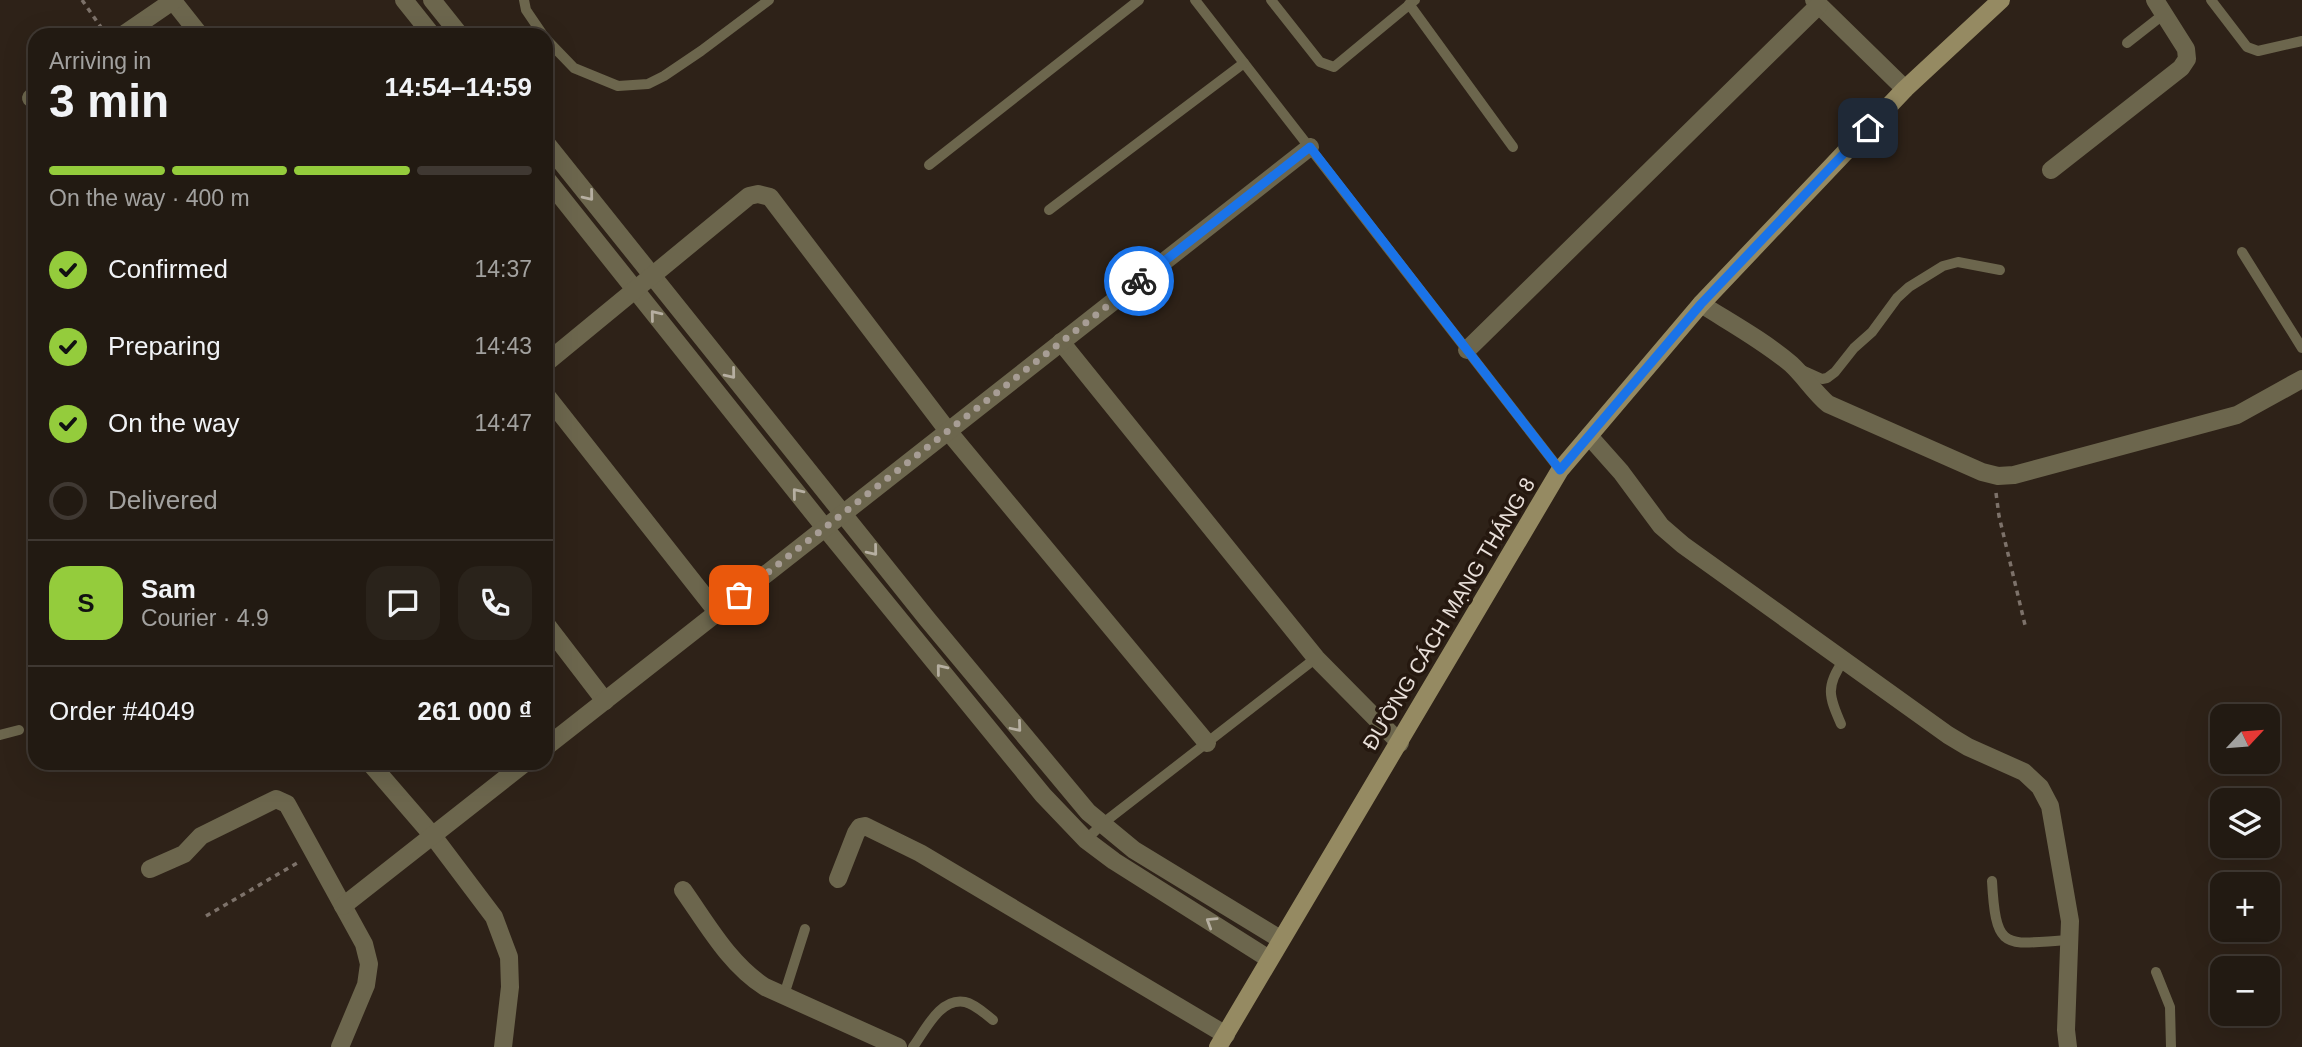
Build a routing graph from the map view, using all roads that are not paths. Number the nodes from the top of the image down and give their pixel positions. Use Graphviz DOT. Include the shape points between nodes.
graph roads {
  1 [pos="404,0"];
  2 [pos="432,0"];
  3 [pos="524,0"];
  4 [pos="769,0"];
  5 [pos="1139,0"];
  6 [pos="1195,0"];
  7 [pos="1271,0"];
  8 [pos="2001,0"];
  9 [pos="2211,0"];
  10 [pos="173,1"];
  11 [pos="1412,2"];
  12 [pos="1816,3"];
  13 [pos="2160,7"];
  14 [pos="133,28"];
  15 [pos="194,28"];
  16 [pos="426,28"];
  17 [pos="454,28"];
  18 [pos="539,28"];
  19 [pos="2302,41"];
  20 [pos="2127,43"];
  21 [pos="553,46"];
  22 [pos="1244,63"];
  23 [pos="1905,89"];
  24 [pos="1310,147"];
  25 [pos="1513,147"];
  26 [pos="553,165"];
  27 [pos="929,165"];
  28 [pos="2051,170"];
  29 [pos="553,187"];
  30 [pos="1049,210"];
  31 [pos="2242,251"];
  32 [pos="2000,270"];
  33 [pos="652,275"];
  34 [pos="636,291"];
  35 [pos="1701,304"];
  36 [pos="1061,342"];
  37 [pos="2302,348"];
  38 [pos="1467,350"];
  39 [pos="553,357"];
  40 [pos="1794,366"];
  41 [pos="2302,379"];
  42 [pos="553,404"];
  43 [pos="948,431"];
  44 [pos="1589,436"];
  45 [pos="1560,470"];
  46 [pos="843,513"];
  47 [pos="825,528"];
  48 [pos="717,612"];
  49 [pos="928,620"];
  50 [pos="553,633"];
  51 [pos="911,633"];
  52 [pos="1316,657"];
  53 [pos="1844,660"];
  54 [pos="605,701"];
  55 [pos="1841,724"];
  56 [pos="19,730"];
  57 [pos="0,735"];
  58 [pos="553,742"];
  59 [pos="1207,743"];
  60 [pos="1400,743"];
  61 [pos="376,770"];
  62 [pos="516,770"];
  63 [pos="1102,824"];
  64 [pos="433,836"];
  65 [pos="1086,840"];
  66 [pos="150,869"];
  67 [pos="838,879"];
  68 [pos="1992,881"];
  69 [pos="683,890"];
  70 [pos="343,906"];
  71 [pos="805,929"];
  72 [pos="1280,939"];
  73 [pos="2071,940"];
  74 [pos="1269,959"];
  75 [pos="2157,972"];
  76 [pos="784,995"];
  77 [pos="993,1020"];
  78 [pos="1220,1044"];
  79 [pos="340,1047"];
  80 [pos="503,1047"];
  81 [pos="898,1047"];
  82 [pos="913,1047"];
  83 [pos="2068,1047"];
  84 [pos="2171,1047"];
  1 -- 16 [label="street"];
  2 -- 17 [label="street"];
  3 -- 18 [label="lane"];
  4 -- 21 [label="lane" via="701,51 648,83 618,86 574,68"];
  5 -- 27 [label="lane"];
  6 -- 22 [label="lane"];
  7 -- 11 [label="lane" via="1320,62 1334,66"];
  8 -- 23 [label="street, ĐƯỜNG CÁCH MẠNG THÁNG 8"];
  9 -- 19 [label="lane" via="2247,47 2259,51"];
  10 -- 14 [label="street"];
  10 -- 15 [label="street"];
  11 -- 25 [label="lane"];
  12 -- 23 [label="street"];
  12 -- 38 [label="street"];
  13 -- 20 [label="lane"];
  13 -- 28 [label="street" via="2186,49 2187,59 2181,68"];
  22 -- 24 [label="lane"];
  22 -- 30 [label="lane"];
  23 -- 35 [label="street, ĐƯỜNG CÁCH MẠNG THÁNG 8"];
  24 -- 36 [label="street"];
  24 -- 38 [label="lane"];
  26 -- 33 [label="street, one-way"];
  29 -- 34 [label="street"];
  31 -- 37 [label="lane"];
  32 -- 40 [label="lane" via="1958,262 1943,266 1897,298 1827,378"];
  33 -- 34 [label="street"];
  33 -- 43 [label="street" via="749,196 770,197"];
  33 -- 46 [label="street, one-way"];
  34 -- 39 [label="street"];
  47 -- 34 [label="street, one-way"];
  35 -- 40 [label="street"];
  35 -- 44 [label="street, ĐƯỜNG CÁCH MẠNG THÁNG 8"];
  36 -- 43 [label="street"];
  36 -- 52 [label="street"];
  38 -- 45 [label="lane"];
  40 -- 41 [label="street" via="1828,404 1998,476 2237,415"];
  42 -- 48 [label="street"];
  43 -- 46 [label="street"];
  43 -- 59 [label="street"];
  44 -- 45 [label="street, ĐƯỜNG CÁCH MẠNG THÁNG 8"];
  44 -- 53 [label="street" via="1661,526"];
  45 -- 60 [label="street, ĐƯỜNG CÁCH MẠNG THÁNG 8"];
  46 -- 47 [label="street"];
  46 -- 49 [label="street, one-way"];
  47 -- 48 [label="street"];
  47 -- 51 [label="street"];
  48 -- 54 [label="street"];
  49 -- 51 [label="street"];
  49 -- 63 [label="street, one-way"];
  50 -- 54 [label="street"];
  65 -- 51 [label="street, one-way" via="1043,795"];
  52 -- 59 [label="lane"];
  52 -- 60 [label="street"];
  53 -- 55 [label="lane" via="1830,684"];
  53 -- 73 [label="street" via="1948,736 2024,772 2040,787 2050,806"];
  54 -- 58 [label="street"];
  56 -- 57 [label="lane"];
  59 -- 63 [label="lane"];
  60 -- 72 [label="street, ĐƯỜNG CÁCH MẠNG THÁNG 8"];
  61 -- 64 [label="street"];
  62 -- 64 [label="street"];
  63 -- 65 [label="lane"];
  63 -- 72 [label="street" via="1134,849"];
  64 -- 70 [label="street"];
  64 -- 80 [label="street" via="494,917 504,939 510,987"];
  74 -- 65 [label="street, one-way"];
  66 -- 70 [label="street" via="184,854 201,836 276,799 287,804"];
  67 -- 78 [label="street" via="856,833 865,826 920,853"];
  68 -- 73 [label="lane" via="1994,914 2006,940"];
  69 -- 76 [label="street" via="736,965"];
  70 -- 79 [label="street" via="364,944 369,964 366,985"];
  71 -- 76 [label="lane"];
  72 -- 74 [label="street, ĐƯỜNG CÁCH MẠNG THÁNG 8"];
  73 -- 83 [label="street"];
  74 -- 78 [label="street, ĐƯỜNG CÁCH MẠNG THÁNG 8"];
  75 -- 84 [label="lane" via="2170,1007"];
  76 -- 81 [label="street"];
  77 -- 82 [label="lane" via="964,1002 952,1003 938,1012"];
}
